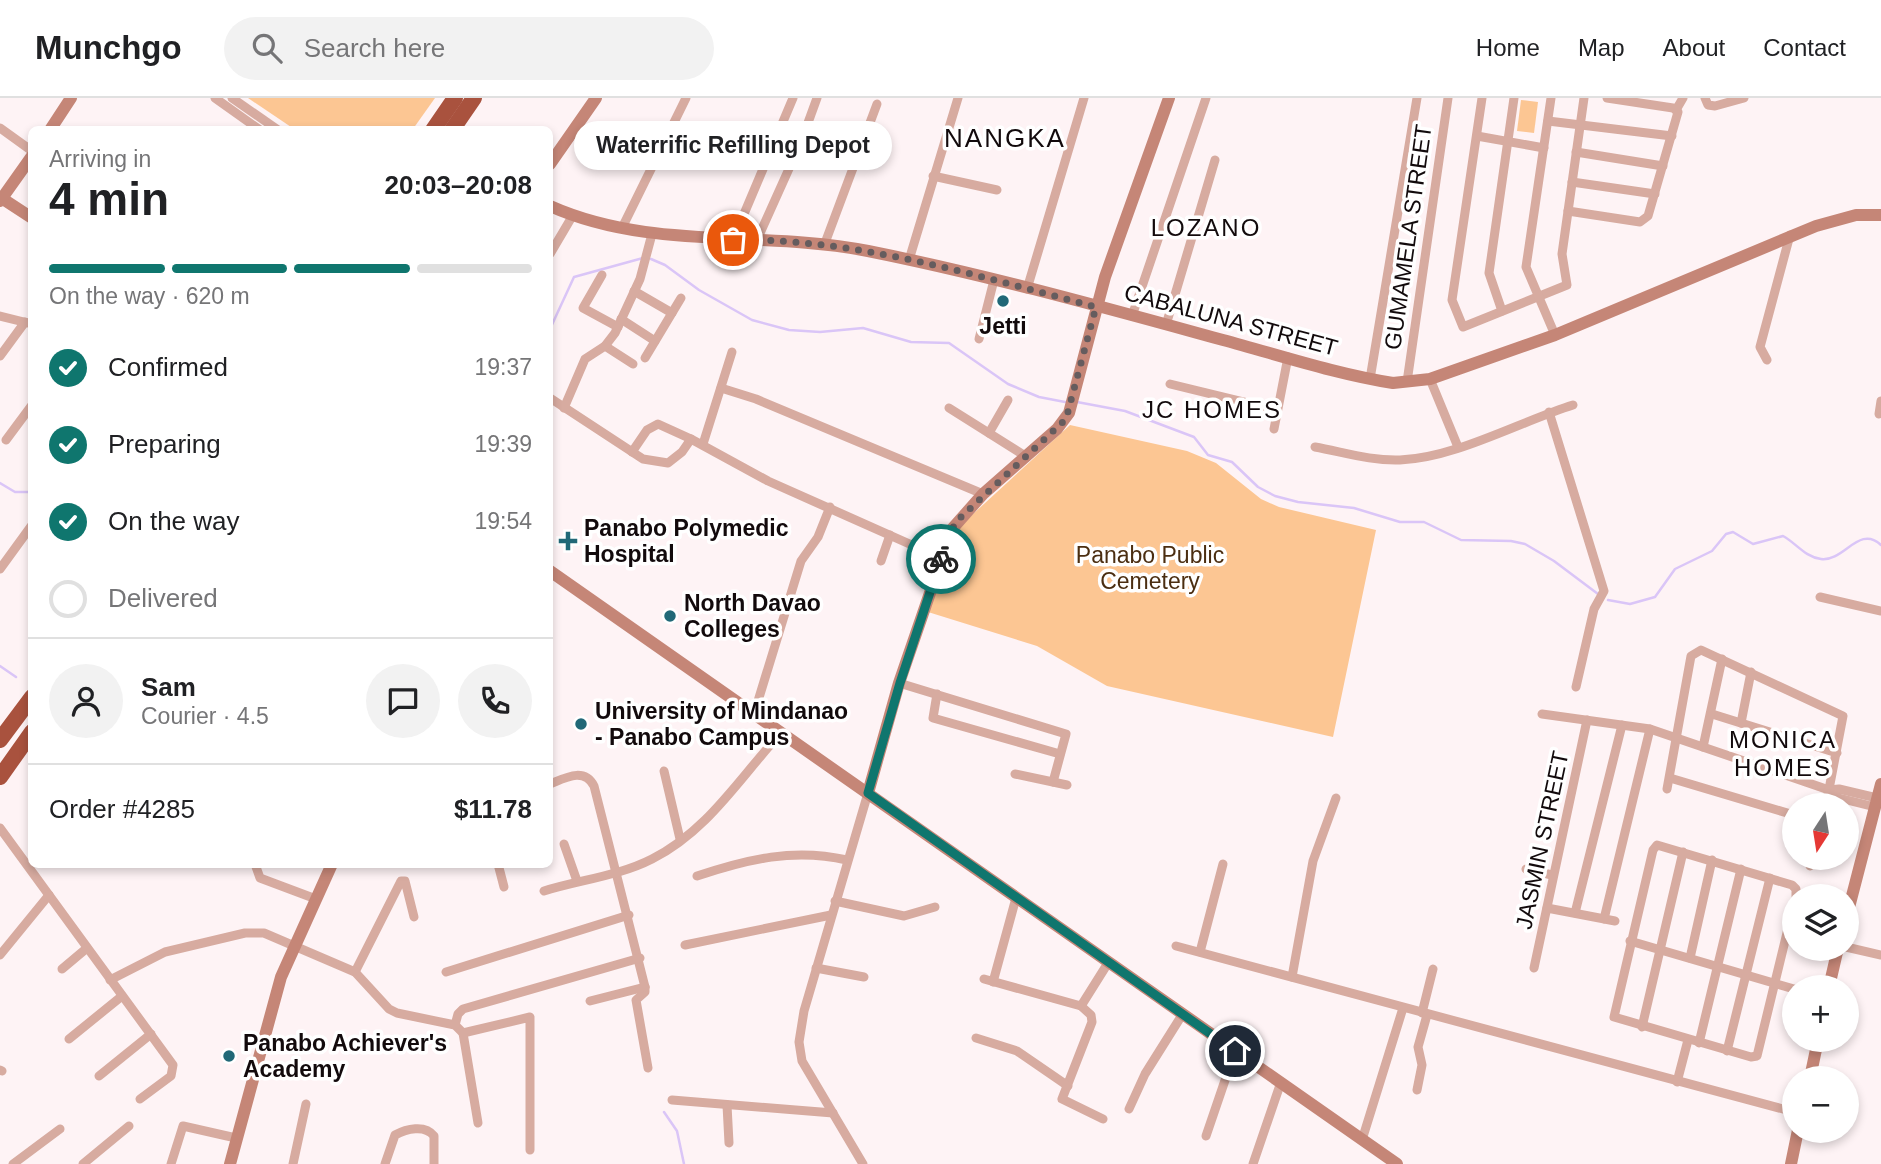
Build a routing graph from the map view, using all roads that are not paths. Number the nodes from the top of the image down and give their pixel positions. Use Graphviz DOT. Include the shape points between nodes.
graph roads {
  1 [pos="71,98"];
  2 [pos="215,98"];
  3 [pos="232,98"];
  4 [pos="455,98"];
  5 [pos="474,98"];
  6 [pos="596,98"];
  7 [pos="686,98"];
  8 [pos="793,98"];
  9 [pos="817,98"];
  10 [pos="958,98"];
  11 [pos="1084,98"];
  12 [pos="1170,98"];
  13 [pos="1206,98"];
  14 [pos="1417,98"];
  15 [pos="1448,98"];
  16 [pos="1482,98"];
  17 [pos="1514,98"];
  18 [pos="1551,98"];
  19 [pos="1584,98"];
  20 [pos="1607,98"];
  21 [pos="1683,98"];
  22 [pos="1705,98"];
  23 [pos="1744,98"];
  24 [pos="877,104"];
  25 [pos="1675,109"];
  26 [pos="1548,121"];
  27 [pos="1581,124"];
  28 [pos="53,126"];
  29 [pos="254,126"];
  30 [pos="272,126"];
  31 [pos="435,126"];
  32 [pos="455,126"];
  33 [pos="0,128"];
  34 [pos="1477,136"];
  35 [pos="1672,136"];
  36 [pos="1509,141"];
  37 [pos="28,147"];
  38 [pos="1544,148"];
  39 [pos="1576,152"];
  40 [pos="553,160"];
  41 [pos="1215,160"];
  42 [pos="28,162"];
  43 [pos="1663,166"];
  44 [pos="933,176"];
  45 [pos="1572,181"];
  46 [pos="998,190"];
  47 [pos="1655,194"];
  48 [pos="1,199"];
  49 [pos="553,207"];
  50 [pos="1568,211"];
  51 [pos="573,215"];
  52 [pos="1881,215"];
  53 [pos="28,216"];
  54 [pos="622,228"];
  55 [pos="652,234"];
  56 [pos="1790,236"];
  57 [pos="733,240"];
  58 [pos="757,240"];
  59 [pos="825,243"];
  60 [pos="553,249"];
  61 [pos="909,260"];
  62 [pos="602,275"];
  63 [pos="994,280"];
  64 [pos="1027,289"];
  65 [pos="634,291"];
  66 [pos="681,298"];
  67 [pos="1538,298"];
  68 [pos="1096,307"];
  69 [pos="1502,311"];
  70 [pos="672,313"];
  71 [pos="0,316"];
  72 [pos="1132,316"];
  73 [pos="28,323"];
  74 [pos="620,323"];
  75 [pos="1166,324"];
  76 [pos="1555,335"];
  77 [pos="979,339"];
  78 [pos="655,341"];
  79 [pos="606,346"];
  80 [pos="732,352"];
  81 [pos="0,356"];
  82 [pos="1287,357"];
  83 [pos="645,358"];
  84 [pos="1767,360"];
  85 [pos="633,364"];
  86 [pos="1370,379"];
  87 [pos="1430,379"];
  88 [pos="1406,382"];
  89 [pos="1171,384"];
  90 [pos="721,388"];
  91 [pos="553,400"];
  92 [pos="1008,400"];
  93 [pos="1881,401"];
  94 [pos="1573,405"];
  95 [pos="564,408"];
  96 [pos="949,408"];
  97 [pos="28,410"];
  98 [pos="1277,410"];
  99 [pos="1549,412"];
  100 [pos="1879,414"];
  101 [pos="1274,429"];
  102 [pos="989,433"];
  103 [pos="691,439"];
  104 [pos="6,440"];
  105 [pos="703,444"];
  106 [pos="1315,447"];
  107 [pos="1458,447"];
  108 [pos="632,452"];
  109 [pos="1027,457"];
  110 [pos="983,494"];
  111 [pos="830,507"];
  112 [pos="28,530"];
  113 [pos="890,535"];
  114 [pos="942,558"];
  115 [pos="881,561"];
  116 [pos="0,569"];
  117 [pos="553,573"];
  118 [pos="1820,597"];
  119 [pos="1881,611"];
  120 [pos="1722,659"];
  121 [pos="1751,672"];
  122 [pos="900,683"];
  123 [pos="1576,687"];
  124 [pos="937,694"];
  125 [pos="28,702"];
  126 [pos="754,714"];
  127 [pos="1542,714"];
  128 [pos="1712,714"];
  129 [pos="1587,720"];
  130 [pos="1741,723"];
  131 [pos="1622,725"];
  132 [pos="1650,729"];
  133 [pos="781,733"];
  134 [pos="28,738"];
  135 [pos="1678,738"];
  136 [pos="0,741"];
  137 [pos="1703,747"];
  138 [pos="1838,753"];
  139 [pos="16,754"];
  140 [pos="1060,754"];
  141 [pos="664,771"];
  142 [pos="1015,774"];
  143 [pos="0,777"];
  144 [pos="1670,778"];
  145 [pos="553,782"];
  146 [pos="1053,782"];
  147 [pos="1067,785"];
  148 [pos="1667,789"];
  149 [pos="1829,790"];
  150 [pos="868,793"];
  151 [pos="1828,793"];
  152 [pos="1879,795"];
  153 [pos="1336,797"];
  154 [pos="1782,811"];
  155 [pos="0,828"];
  156 [pos="680,839"];
  157 [pos="564,844"];
  158 [pos="1683,852"];
  159 [pos="848,860"];
  160 [pos="1712,860"];
  161 [pos="1223,864"];
  162 [pos="28,866"];
  163 [pos="29,868"];
  164 [pos="256,868"];
  165 [pos="330,868"];
  166 [pos="499,868"];
  167 [pos="1526,869"];
  168 [pos="1741,869"];
  169 [pos="617,872"];
  170 [pos="1552,875"];
  171 [pos="697,876"];
  172 [pos="1770,878"];
  173 [pos="577,881"];
  174 [pos="1787,884"];
  175 [pos="1855,884"];
  176 [pos="504,887"];
  177 [pos="544,891"];
  178 [pos="49,895"];
  179 [pos="1016,898"];
  180 [pos="316,899"];
  181 [pos="835,901"];
  182 [pos="936,907"];
  183 [pos="1548,908"];
  184 [pos="1574,913"];
  185 [pos="629,915"];
  186 [pos="831,915"];
  187 [pos="414,917"];
  188 [pos="1604,919"];
  189 [pos="1615,921"];
  190 [pos="1630,942"];
  191 [pos="295,945"];
  192 [pos="685,945"];
  193 [pos="1176,946"];
  194 [pos="87,948"];
  195 [pos="1660,950"];
  196 [pos="1859,950"];
  197 [pos="1200,952"];
  198 [pos="0,955"];
  199 [pos="1881,955"];
  200 [pos="1782,957"];
  201 [pos="640,958"];
  202 [pos="1690,958"];
  203 [pos="1108,963"];
  204 [pos="1717,967"];
  205 [pos="816,968"];
  206 [pos="1534,968"];
  207 [pos="62,969"];
  208 [pos="1433,969"];
  209 [pos="355,971"];
  210 [pos="446,972"];
  211 [pos="1746,975"];
  212 [pos="864,977"];
  213 [pos="1292,977"];
  214 [pos="110,981"];
  215 [pos="1776,983"];
  216 [pos="1782,985"];
  217 [pos="645,986"];
  218 [pos="122,996"];
  219 [pos="590,1001"];
  220 [pos="1081,1006"];
  221 [pos="1403,1008"];
  222 [pos="1425,1014"];
  223 [pos="1182,1015"];
  224 [pos="455,1025"];
  225 [pos="1642,1027"];
  226 [pos="463,1033"];
  227 [pos="151,1034"];
  228 [pos="976,1038"];
  229 [pos="69,1039"];
  230 [pos="1688,1040"];
  231 [pos="1699,1043"];
  232 [pos="1235,1051"];
  233 [pos="1727,1051"];
  234 [pos="648,1068"];
  235 [pos="99,1076"];
  236 [pos="1677,1082"];
  237 [pos="1280,1085"];
  238 [pos="1068,1086"];
  239 [pos="1416,1090"];
  240 [pos="140,1099"];
  241 [pos="672,1100"];
  242 [pos="306,1104"];
  243 [pos="727,1105"];
  244 [pos="1129,1109"];
  245 [pos="1782,1109"];
  246 [pos="833,1113"];
  247 [pos="1103,1119"];
  248 [pos="478,1123"];
  249 [pos="129,1126"];
  250 [pos="60,1129"];
  251 [pos="1206,1136"];
  252 [pos="236,1138"];
  253 [pos="1362,1140"];
  254 [pos="729,1143"];
  255 [pos="1795,1143"];
  256 [pos="530,1150"];
  257 [pos="13,1164"];
  258 [pos="83,1164"];
  259 [pos="171,1164"];
  260 [pos="230,1164"];
  261 [pos="293,1164"];
  262 [pos="386,1164"];
  263 [pos="434,1164"];
  264 [pos="863,1164"];
  265 [pos="1252,1164"];
  266 [pos="1397,1164"];
  267 [pos="1791,1164"];
  1 -- 28 [label="street"];
  2 -- 29 [label="street"];
  3 -- 30 [label="street"];
  4 -- 31 [label="highway"];
  5 -- 32 [label="highway"];
  6 -- 40 [label="street"];
  7 -- 54 [label="street"];
  8 -- 57 [label="street"];
  9 -- 58 [label="street"];
  10 -- 44 [label="street"];
  11 -- 64 [label="street"];
  12 -- 68 [label="street"];
  13 -- 72 [label="street"];
  14 -- 86 [label="street"];
  15 -- 88 [label="street, GUMAMELA STREET"];
  16 -- 34 [label="street"];
  17 -- 36 [label="street"];
  18 -- 26 [label="street"];
  19 -- 27 [label="street"];
  20 -- 25 [label="street"];
  21 -- 25 [label="street"];
  22 -- 23 [label="street" via="1708,105 1715,106"];
  24 -- 59 [label="street"];
  25 -- 35 [label="street"];
  26 -- 27 [label="street"];
  26 -- 38 [label="street"];
  27 -- 35 [label="street"];
  27 -- 39 [label="street"];
  33 -- 37 [label="street"];
  34 -- 36 [label="street"];
  34 -- 69 [label="street" via="1452,300 1460,324 1465,326"];
  35 -- 43 [label="street"];
  36 -- 38 [label="street"];
  36 -- 69 [label="street" via="1489,273"];
  38 -- 67 [label="street" via="1526,267"];
  39 -- 43 [label="street"];
  39 -- 45 [label="street"];
  41 -- 75 [label="street"];
  42 -- 48 [label="street"];
  43 -- 47 [label="street"];
  44 -- 46 [label="street"];
  44 -- 61 [label="street"];
  45 -- 47 [label="street"];
  45 -- 50 [label="street"];
  47 -- 50 [label="street" via="1648,216 1640,222"];
  48 -- 53 [label="street"];
  49 -- 51 [label="street, CABALUNA STREET"];
  50 -- 67 [label="street" via="1561,262 1565,286"];
  51 -- 54 [label="street, CABALUNA STREET"];
  51 -- 60 [label="street"];
  52 -- 56 [label="street, CABALUNA STREET" via="1836,219"];
  54 -- 55 [label="street, CABALUNA STREET"];
  55 -- 57 [label="street, CABALUNA STREET"];
  55 -- 65 [label="street"];
  56 -- 76 [label="street, CABALUNA STREET"];
  56 -- 84 [label="street" via="1760,347"];
  57 -- 58 [label="street, CABALUNA STREET"];
  58 -- 59 [label="street, CABALUNA STREET"];
  59 -- 61 [label="street, CABALUNA STREET"];
  61 -- 63 [label="street, CABALUNA STREET"];
  62 -- 74 [label="street" via="583,308"];
  63 -- 64 [label="street, CABALUNA STREET"];
  63 -- 77 [label="street"];
  64 -- 68 [label="street, CABALUNA STREET"];
  65 -- 70 [label="street"];
  65 -- 74 [label="street"];
  66 -- 70 [label="street"];
  67 -- 69 [label="street"];
  67 -- 76 [label="street"];
  68 -- 72 [label="street, CABALUNA STREET"];
  68 -- 109 [label="street" via="1069,413"];
  70 -- 78 [label="street"];
  71 -- 73 [label="street"];
  72 -- 75 [label="street, CABALUNA STREET"];
  73 -- 81 [label="street"];
  74 -- 78 [label="street"];
  74 -- 79 [label="street"];
  75 -- 82 [label="street, CABALUNA STREET"];
  76 -- 87 [label="street, CABALUNA STREET"];
  78 -- 83 [label="street"];
  79 -- 85 [label="street"];
  79 -- 95 [label="street" via="585,359"];
  80 -- 90 [label="street"];
  82 -- 86 [label="street, CABALUNA STREET"];
  82 -- 98 [label="street"];
  86 -- 88 [label="street, CABALUNA STREET"];
  87 -- 88 [label="street, CABALUNA STREET"];
  87 -- 107 [label="street"];
  89 -- 98 [label="street"];
  90 -- 105 [label="street"];
  90 -- 110 [label="street"];
  91 -- 95 [label="street"];
  92 -- 102 [label="street"];
  93 -- 100 [label="street"];
  94 -- 99 [label="street"];
  95 -- 108 [label="street"];
  96 -- 102 [label="street"];
  97 -- 104 [label="street"];
  98 -- 101 [label="street"];
  99 -- 107 [label="street"];
  99 -- 123 [label="street" via="1603,584"];
  102 -- 109 [label="street"];
  103 -- 105 [label="street"];
  103 -- 108 [label="street" via="668,463 649,461"];
  103 -- 108 [label="street" via="658,424 647,430"];
  105 -- 111 [label="street" via="768,481"];
  106 -- 107 [label="street" via="1397,460"];
  109 -- 110 [label="street"];
  110 -- 114 [label="street" via="956,523"];
  111 -- 113 [label="street"];
  111 -- 126 [label="street" via="818,537 801,561"];
  112 -- 116 [label="street"];
  113 -- 114 [label="street"];
  113 -- 115 [label="street"];
  114 -- 122 [label="street"];
  117 -- 126 [label="street"];
  118 -- 119 [label="street"];
  120 -- 121 [label="street"];
  120 -- 128 [label="street"];
  120 -- 135 [label="street" via="1697,650 1691,656"];
  121 -- 130 [label="street"];
  121 -- 138 [label="street" via="1839,712 1845,719"];
  122 -- 124 [label="street"];
  122 -- 150 [label="street"];
  124 -- 140 [label="street" via="1066,734"];
  124 -- 140 [label="street" via="933,718"];
  125 -- 136 [label="highway"];
  126 -- 133 [label="street"];
  127 -- 129 [label="street"];
  128 -- 130 [label="street"];
  128 -- 137 [label="street"];
  129 -- 131 [label="street"];
  129 -- 170 [label="street, JASMIN STREET"];
  130 -- 138 [label="street"];
  131 -- 132 [label="street"];
  131 -- 184 [label="street"];
  132 -- 135 [label="street"];
  132 -- 188 [label="street"];
  133 -- 150 [label="street"];
  133 -- 156 [label="street" via="722,806"];
  134 -- 139 [label="highway"];
  135 -- 137 [label="street"];
  135 -- 144 [label="street"];
  136 -- 139 [label="street"];
  137 -- 149 [label="street"];
  138 -- 149 [label="street"];
  139 -- 143 [label="highway"];
  140 -- 146 [label="street"];
  141 -- 156 [label="street"];
  142 -- 146 [label="street"];
  144 -- 148 [label="street"];
  144 -- 154 [label="street"];
  145 -- 169 [label="street" via="578,775 591,780"];
  146 -- 147 [label="street"];
  149 -- 151 [label="street"];
  149 -- 152 [label="street" via="1839,798"];
  150 -- 159 [label="street"];
  150 -- 179 [label="street"];
  152 -- 175 [label="street"];
  153 -- 213 [label="street" via="1313,861"];
  155 -- 162 [label="street"];
  156 -- 169 [label="street" via="652,859"];
  157 -- 173 [label="street"];
  158 -- 160 [label="street"];
  158 -- 190 [label="street" via="1661,845 1653,850"];
  158 -- 195 [label="street"];
  159 -- 171 [label="street" via="789,853 741,861"];
  159 -- 181 [label="street"];
  160 -- 168 [label="street"];
  160 -- 202 [label="street"];
  161 -- 197 [label="street"];
  163 -- 178 [label="street"];
  164 -- 180 [label="street" via="260,878"];
  165 -- 180 [label="street"];
  166 -- 176 [label="street"];
  167 -- 170 [label="street"];
  168 -- 172 [label="street"];
  168 -- 204 [label="street"];
  169 -- 173 [label="street"];
  169 -- 185 [label="street"];
  170 -- 183 [label="street, JASMIN STREET"];
  172 -- 174 [label="street"];
  172 -- 211 [label="street"];
  173 -- 177 [label="street"];
  178 -- 194 [label="street"];
  178 -- 198 [label="street"];
  179 -- 203 [label="street"];
  179 -- 220 [label="street" via="988,980"];
  180 -- 191 [label="street"];
  181 -- 182 [label="street" via="904,916"];
  181 -- 186 [label="street"];
  183 -- 184 [label="street"];
  183 -- 206 [label="street, JASMIN STREET"];
  184 -- 188 [label="street"];
  185 -- 201 [label="street"];
  185 -- 210 [label="street"];
  186 -- 192 [label="street"];
  186 -- 205 [label="street"];
  187 -- 209 [label="street" via="407,886 401,881"];
  188 -- 189 [label="street"];
  190 -- 195 [label="street"];
  190 -- 225 [label="street" via="1613,1014"];
  191 -- 209 [label="street"];
  191 -- 214 [label="street" via="274,935 245,933 165,952"];
  191 -- 252 [label="street" via="268,1014"];
  193 -- 197 [label="street"];
  194 -- 207 [label="street"];
  194 -- 214 [label="street"];
  195 -- 202 [label="street"];
  195 -- 225 [label="street"];
  196 -- 199 [label="street"];
  197 -- 213 [label="street"];
  200 -- 215 [label="street"];
  201 -- 217 [label="street"];
  201 -- 224 [label="street" via="463,1009"];
  202 -- 204 [label="street"];
  203 -- 220 [label="street"];
  203 -- 223 [label="street"];
  204 -- 211 [label="street"];
  204 -- 231 [label="street"];
  205 -- 212 [label="street"];
  205 -- 246 [label="street" via="801,1022 800,1052"];
  208 -- 222 [label="street"];
  209 -- 224 [label="street" via="390,1009"];
  211 -- 215 [label="street"];
  211 -- 233 [label="street"];
  213 -- 221 [label="street"];
  214 -- 218 [label="street"];
  215 -- 216 [label="street"];
  215 -- 233 [label="street" via="1759,1052 1751,1057"];
  217 -- 219 [label="street"];
  217 -- 234 [label="street" via="636,1000"];
  218 -- 227 [label="street"];
  218 -- 229 [label="street"];
  220 -- 238 [label="street" via="1092,1022"];
  221 -- 222 [label="street"];
  221 -- 253 [label="street"];
  222 -- 236 [label="street"];
  222 -- 239 [label="street"];
  223 -- 232 [label="street"];
  223 -- 244 [label="street"];
  224 -- 226 [label="street"];
  225 -- 230 [label="street"];
  226 -- 248 [label="street"];
  226 -- 256 [label="street" via="530,1017"];
  227 -- 235 [label="street"];
  227 -- 240 [label="street" via="174,1071"];
  228 -- 238 [label="street" via="1017,1051"];
  230 -- 231 [label="street"];
  230 -- 236 [label="street"];
  231 -- 233 [label="street"];
  232 -- 237 [label="street"];
  232 -- 251 [label="street"];
  236 -- 245 [label="street"];
  237 -- 253 [label="street"];
  237 -- 265 [label="street"];
  238 -- 247 [label="street" via="1064,1101"];
  241 -- 243 [label="street"];
  242 -- 261 [label="street"];
  243 -- 246 [label="street"];
  243 -- 254 [label="street"];
  246 -- 264 [label="street"];
  249 -- 258 [label="street"];
  250 -- 257 [label="street"];
  252 -- 259 [label="street" via="183,1126"];
  252 -- 260 [label="street"];
  253 -- 266 [label="street"];
  255 -- 267 [label="street"];
  262 -- 263 [label="street" via="395,1135 423,1129 434,1136"];
}
